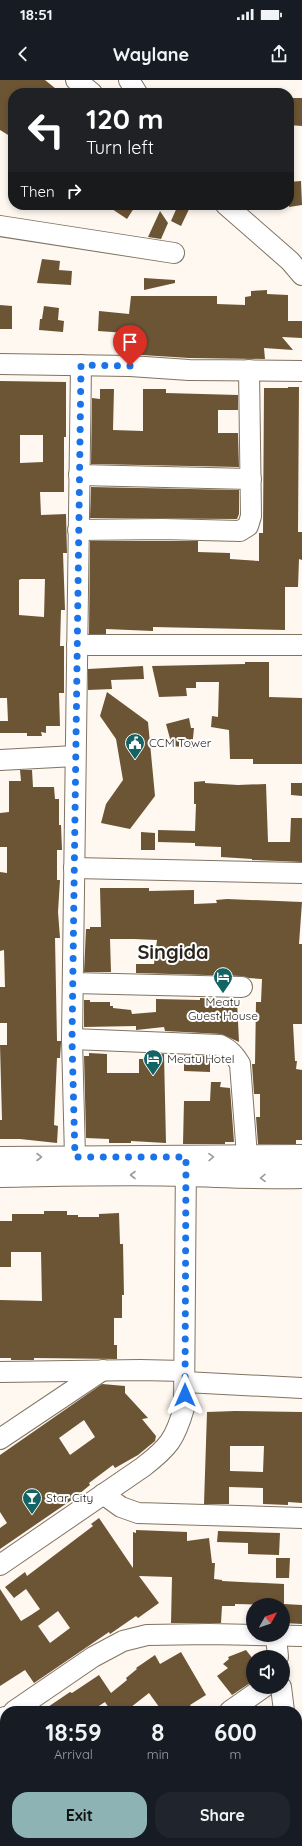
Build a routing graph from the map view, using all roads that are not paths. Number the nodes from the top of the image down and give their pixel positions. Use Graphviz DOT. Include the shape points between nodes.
graph roads {
  1 [pos="76,80"];
  2 [pos="86,88"];
  3 [pos="232,210"];
  4 [pos="0,226"];
  5 [pos="174,253"];
  6 [pos="302,275"];
  7 [pos="0,364"];
  8 [pos="81,365"];
  9 [pos="249,370"];
  10 [pos="302,371"];
  11 [pos="79,475"];
  12 [pos="251,479"];
  13 [pos="78,530"];
  14 [pos="77,645"];
  15 [pos="302,645"];
  16 [pos="75,756"];
  17 [pos="0,760"];
  18 [pos="74,868"];
  19 [pos="302,873"];
  20 [pos="73,983"];
  21 [pos="242,987"];
  22 [pos="72,1040"];
  23 [pos="247,1156"];
  24 [pos="302,1156"];
  25 [pos="75,1157"];
  26 [pos="0,1158"];
  27 [pos="186,1166"];
  28 [pos="0,1176"];
  29 [pos="302,1177"];
  30 [pos="103,1370"];
  31 [pos="0,1372"];
  32 [pos="185,1376"];
  33 [pos="302,1388"];
  34 [pos="0,1439"];
  35 [pos="103,1494"];
  36 [pos="302,1518"];
  37 [pos="0,1565"];
  38 [pos="246,1635"];
  39 [pos="290,1636"];
  40 [pos="302,1636"];
  41 [pos="254,1694"];
  42 [pos="282,1694"];
  43 [pos="21,1706"];
  44 [pos="237,1706"];
  45 [pos="283,1706"];
  1 -- 2 [label="street"];
  3 -- 6 [label="street" via="290,261"];
  4 -- 5 [label="street"];
  7 -- 8 [label="street"];
  8 -- 9 [label="street"];
  8 -- 11 [label="street"];
  9 -- 10 [label="street"];
  9 -- 12 [label="street"];
  11 -- 12 [label="street"];
  11 -- 13 [label="street"];
  12 -- 13 [label="street" via="251,516 248,526 240,531"];
  13 -- 14 [label="street"];
  14 -- 15 [label="street"];
  14 -- 16 [label="street"];
  16 -- 17 [label="street"];
  16 -- 18 [label="street"];
  18 -- 19 [label="street"];
  18 -- 20 [label="street"];
  20 -- 21 [label="street"];
  20 -- 22 [label="street"];
  22 -- 23 [label="street" via="220,1045 234,1052 240,1064"];
  22 -- 25 [label="street"];
  23 -- 24 [label="main road"];
  27 -- 23 [label="main road, one-way"];
  26 -- 25 [label="main road, one-way"];
  25 -- 27 [label="main road"];
  27 -- 28 [label="main road, one-way"];
  29 -- 27 [label="main road, one-way" via="246,1178"];
  27 -- 32 [label="street"];
  30 -- 31 [label="street"];
  30 -- 32 [label="street"];
  30 -- 34 [label="street"];
  32 -- 33 [label="street"];
  32 -- 35 [label="street" via="184,1408 177,1433 162,1452"];
  35 -- 36 [label="street" via="121,1507 138,1514"];
  35 -- 37 [label="street"];
  38 -- 43 [label="street" via="147,1635 123,1641 94,1657"];
  39 -- 40 [label="street"];
  41 -- 44 [label="street"];
  42 -- 45 [label="street"];
}
